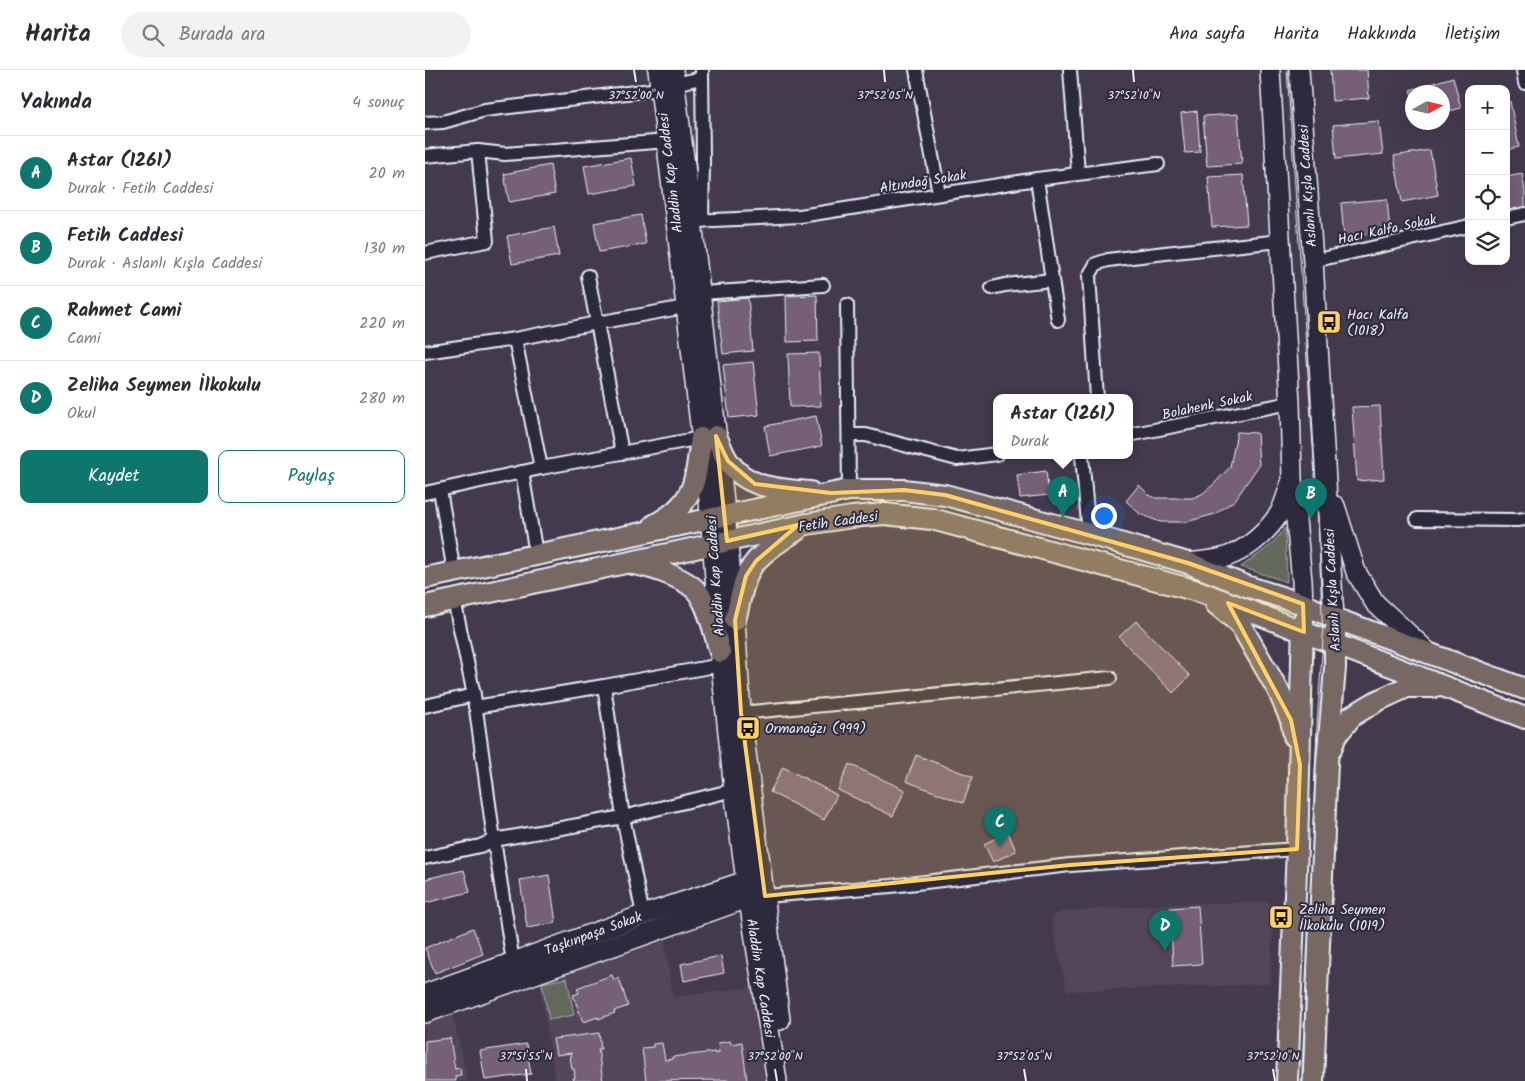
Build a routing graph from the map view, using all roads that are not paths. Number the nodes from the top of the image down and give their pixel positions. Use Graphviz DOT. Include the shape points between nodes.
graph roads {
  1 [pos="658,70"];
  2 [pos="916,70"];
  3 [pos="1070,70"];
  4 [pos="1270,70"];
  5 [pos="1299,70"];
  6 [pos="1523,70"];
  7 [pos="702,74"];
  8 [pos="669,81"];
  9 [pos="1525,83"];
  10 [pos="425,123"];
  11 [pos="667,141"];
  12 [pos="478,151"];
  13 [pos="425,156"];
  14 [pos="1158,164"];
  15 [pos="1077,173"];
  16 [pos="1037,179"];
  17 [pos="939,193"];
  18 [pos="1525,214"];
  19 [pos="1510,217"];
  20 [pos="697,221"];
  21 [pos="1465,227"];
  22 [pos="1281,241"];
  23 [pos="425,253"];
  24 [pos="1313,261"];
  25 [pos="588,276"];
  26 [pos="1052,280"];
  27 [pos="823,285"];
  28 [pos="992,288"];
  29 [pos="701,293"];
  30 [pos="847,305"];
  31 [pos="685,306"];
  32 [pos="1058,320"];
  33 [pos="597,322"];
  34 [pos="515,339"];
  35 [pos="425,352"];
  36 [pos="1097,394"];
  37 [pos="1290,402"];
  38 [pos="849,435"];
  39 [pos="1133,435"];
  40 [pos="709,437"];
  41 [pos="622,453"];
  42 [pos="993,455"];
  43 [pos="1082,459"];
  44 [pos="541,468"];
  45 [pos="522,472"];
  46 [pos="1326,476"];
  47 [pos="1292,479"];
  48 [pos="440,490"];
  49 [pos="840,492"];
  50 [pos="425,493"];
  51 [pos="718,517"];
  52 [pos="1417,518"];
  53 [pos="1525,519"];
  54 [pos="807,524"];
  55 [pos="638,534"];
  56 [pos="1089,534"];
  57 [pos="720,542"];
  58 [pos="537,554"];
  59 [pos="1187,562"];
  60 [pos="626,563"];
  61 [pos="454,572"];
  62 [pos="425,578"];
  63 [pos="1201,592"];
  64 [pos="455,600"];
  65 [pos="1303,604"];
  66 [pos="425,606"];
  67 [pos="1334,618"];
  68 [pos="735,620"];
  69 [pos="1304,632"];
  70 [pos="1335,644"];
  71 [pos="1429,653"];
  72 [pos="720,658"];
  73 [pos="1109,678"];
  74 [pos="604,686"];
  75 [pos="1444,687"];
  76 [pos="1525,689"];
  77 [pos="474,701"];
  78 [pos="425,706"];
  79 [pos="741,713"];
  80 [pos="1525,718"];
  81 [pos="1327,763"];
  82 [pos="1300,765"];
  83 [pos="734,790"];
  84 [pos="623,817"];
  85 [pos="493,840"];
  86 [pos="1297,849"];
  87 [pos="425,858"];
  88 [pos="755,889"];
  89 [pos="643,916"];
  90 [pos="513,962"];
  91 [pos="425,994"];
  92 [pos="425,1013"];
  93 [pos="777,1081"];
  94 [pos="789,1081"];
  95 [pos="1287,1081"];
  96 [pos="1313,1081"];
  1 -- 8 [label="street, Aladdin Kap Caddesi"];
  2 -- 17 [label="street"];
  3 -- 15 [label="street"];
  4 -- 22 [label="street"];
  5 -- 24 [label="street, Aslanlı Kışla Caddesi"];
  6 -- 9 [label="street"];
  7 -- 8 [label="street"];
  7 -- 20 [label="street" via="703,160"];
  8 -- 10 [label="street" via="485,110 443,122"];
  8 -- 11 [label="street, Aladdin Kap Caddesi"];
  8 -- 20 [label="street, Aladdin Kap Caddesi"];
  11 -- 12 [label="street" via="505,154"];
  11 -- 31 [label="street, Aladdin Kap Caddesi"];
  12 -- 13 [label="street"];
  12 -- 23 [label="street" via="487,241"];
  14 -- 15 [label="street, Altındağ Sokak"];
  15 -- 16 [label="street, Altındağ Sokak"];
  16 -- 17 [label="street, Altındağ Sokak"];
  16 -- 26 [label="street"];
  17 -- 20 [label="street, Altındağ Sokak" via="800,216"];
  18 -- 19 [label="street"];
  20 -- 29 [label="street, Aladdin Kap Caddesi"];
  21 -- 24 [label="street, Hacı Kalfa Sokak"];
  22 -- 36 [label="street" via="1155,254 1096,264 1089,276"];
  22 -- 37 [label="street"];
  24 -- 46 [label="street, Aslanlı Kışla Caddesi"];
  25 -- 33 [label="street"];
  26 -- 28 [label="street"];
  26 -- 32 [label="street"];
  27 -- 29 [label="street"];
  29 -- 40 [label="street, Aladdin Kap Caddesi"];
  30 -- 38 [label="street"];
  31 -- 33 [label="street"];
  31 -- 40 [label="street, Aladdin Kap Caddesi"];
  33 -- 34 [label="street"];
  33 -- 41 [label="street"];
  34 -- 35 [label="street"];
  34 -- 44 [label="street"];
  37 -- 39 [label="street, Bolahenk Sokak"];
  37 -- 47 [label="street"];
  38 -- 42 [label="street" via="865,435 957,460"];
  38 -- 49 [label="street"];
  40 -- 41 [label="street"];
  40 -- 49 [label="main road" via="741,475 755,484"];
  40 -- 51 [label="street, Aladdin Kap Caddesi"];
  40 -- 55 [label="main road" via="688,498 675,513"];
  41 -- 44 [label="street"];
  43 -- 56 [label="street"];
  44 -- 45 [label="street"];
  45 -- 48 [label="street"];
  45 -- 58 [label="street"];
  46 -- 67 [label="street, Aslanlı Kışla Caddesi"];
  46 -- 71 [label="street" via="1356,572 1375,603"];
  47 -- 59 [label="street" via="1280,512 1262,536 1226,557"];
  47 -- 65 [label="street"];
  48 -- 50 [label="street"];
  48 -- 61 [label="street"];
  49 -- 51 [label="main road, Fetih Caddesi"];
  49 -- 56 [label="main road, Fetih Caddesi" via="904,490 945,495"];
  51 -- 55 [label="main road, Fetih Caddesi"];
  51 -- 57 [label="street, Aladdin Kap Caddesi"];
  52 -- 53 [label="street"];
  54 -- 57 [label="main road, Fetih Caddesi"];
  54 -- 63 [label="main road, Fetih Caddesi" via="884,514 932,519"];
  54 -- 68 [label="main road" via="779,541 756,561 746,576"];
  55 -- 58 [label="main road, Fetih Caddesi"];
  56 -- 59 [label="main road, Fetih Caddesi"];
  57 -- 60 [label="main road, Fetih Caddesi"];
  57 -- 68 [label="street, Aladdin Kap Caddesi"];
  57 -- 72 [label="street, Aladdin Kap Caddesi"];
  58 -- 61 [label="main road, Fetih Caddesi"];
  59 -- 65 [label="main road, Fetih Caddesi"];
  60 -- 64 [label="main road, Fetih Caddesi"];
  60 -- 72 [label="main road" via="660,570 698,592 707,610"];
  61 -- 62 [label="main road, Fetih Caddesi"];
  63 -- 69 [label="main road, Fetih Caddesi"];
  63 -- 82 [label="main road" via="1240,624 1262,660 1291,720"];
  64 -- 66 [label="main road, Fetih Caddesi"];
  64 -- 77 [label="street"];
  65 -- 67 [label="main road, Fetih Caddesi"];
  65 -- 69 [label="main road"];
  67 -- 70 [label="main road, Aslanlı Kışla Caddesi"];
  67 -- 71 [label="main road, Fetih Caddesi"];
  68 -- 79 [label="street, Aladdin Kap Caddesi"];
  69 -- 70 [label="main road, Fetih Caddesi"];
  69 -- 82 [label="main road"];
  70 -- 75 [label="main road, Fetih Caddesi"];
  70 -- 81 [label="main road, Aslanlı Kışla Caddesi"];
  71 -- 76 [label="main road, Fetih Caddesi"];
  72 -- 74 [label="street"];
  72 -- 83 [label="street, Aladdin Kap Caddesi"];
  73 -- 79 [label="street"];
  74 -- 77 [label="street"];
  74 -- 84 [label="street"];
  75 -- 80 [label="main road, Fetih Caddesi"];
  75 -- 81 [label="main road" via="1407,687 1352,716 1336,736"];
  77 -- 78 [label="street"];
  77 -- 85 [label="street"];
  79 -- 88 [label="street, Aladdin Kap Caddesi"];
  81 -- 96 [label="main road, Aslanlı Kışla Caddesi"];
  82 -- 86 [label="main road"];
  83 -- 84 [label="street"];
  83 -- 88 [label="street, Aladdin Kap Caddesi"];
  84 -- 85 [label="street"];
  84 -- 89 [label="street"];
  85 -- 87 [label="street"];
  85 -- 90 [label="street"];
  86 -- 88 [label="street" via="1070,866 891,886"];
  86 -- 95 [label="main road"];
  88 -- 89 [label="street, Taşkınpaşa Sokak"];
  88 -- 92 [label="street"];
  88 -- 93 [label="street, Aladdin Kap Caddesi"];
  88 -- 94 [label="street, Aladdin Kap Caddesi"];
  89 -- 90 [label="street, Taşkınpaşa Sokak"];
  90 -- 91 [label="street, Taşkınpaşa Sokak"];
}
